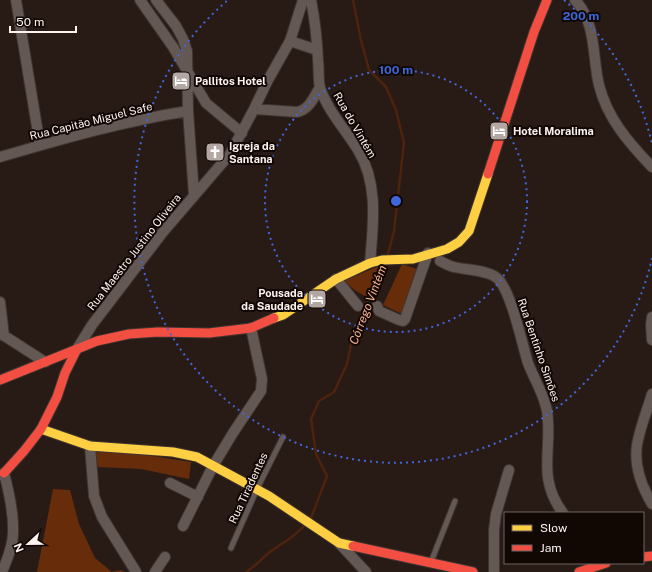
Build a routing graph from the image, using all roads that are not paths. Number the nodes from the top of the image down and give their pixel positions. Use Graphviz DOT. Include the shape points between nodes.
graph roads {
  1 [pos="16,0"];
  2 [pos="140,0"];
  3 [pos="156,0"];
  4 [pos="303,0"];
  5 [pos="311,0"];
  6 [pos="547,0"];
  7 [pos="555,0"];
  8 [pos="575,0"];
  9 [pos="546,27"];
  10 [pos="290,41"];
  11 [pos="317,50"];
  12 [pos="530,65"];
  13 [pos="188,72"];
  14 [pos="320,87"];
  15 [pos="520,104"];
  16 [pos="254,109"];
  17 [pos="188,112"];
  18 [pos="242,133"];
  19 [pos="40,145"];
  20 [pos="0,157"];
  21 [pos="652,167"];
  22 [pos="194,195"];
  23 [pos="480,228"];
  24 [pos="466,248"];
  25 [pos="427,257"];
  26 [pos="452,258"];
  27 [pos="440,261"];
  28 [pos="370,262"];
  29 [pos="336,279"];
  30 [pos="0,302"];
  31 [pos="358,306"];
  32 [pos="376,306"];
  33 [pos="652,318"];
  34 [pos="251,328"];
  35 [pos="2,335"];
  36 [pos="652,340"];
  37 [pos="77,349"];
  38 [pos="45,362"];
  39 [pos="65,373"];
  40 [pos="0,380"];
  41 [pos="652,394"];
  42 [pos="41,429"];
  43 [pos="283,437"];
  44 [pos="90,446"];
  45 [pos="213,466"];
  46 [pos="509,470"];
  47 [pos="2,474"];
  48 [pos="170,483"];
  49 [pos="257,489"];
  50 [pos="198,497"];
  51 [pos="455,501"];
  52 [pos="652,504"];
  53 [pos="562,512"];
  54 [pos="183,526"];
  55 [pos="339,543"];
  56 [pos="231,548"];
  57 [pos="165,557"];
  58 [pos="431,563"];
  59 [pos="604,564"];
  60 [pos="2,572"];
  61 [pos="136,572"];
  62 [pos="155,572"];
  63 [pos="366,572"];
  64 [pos="472,572"];
  65 [pos="494,572"];
  66 [pos="580,572"];
  1 -- 19 [label="street"];
  2 -- 13 [label="street"];
  3 -- 13 [label="street" via="183,39 187,51"];
  4 -- 10 [label="street, Rua Maestro Justino Oliveira"];
  5 -- 11 [label="street, Rua do Vintém" via="315,16"];
  6 -- 12 [label="main road" via="534,32"];
  7 -- 9 [label="main road"];
  8 -- 21 [label="street" via="587,19 593,39 599,86 608,109 633,148"];
  10 -- 11 [label="street"];
  10 -- 16 [label="street, Rua Maestro Justino Oliveira"];
  11 -- 14 [label="street, Rua do Vintém"];
  12 -- 15 [label="main road"];
  12 -- 25 [label="main road" via="469,231 459,242"];
  13 -- 17 [label="street"];
  13 -- 18 [label="street" via="206,103"];
  14 -- 16 [label="street" via="303,111"];
  14 -- 28 [label="street, Rua do Vintém" via="331,111 359,151 367,170 373,193"];
  16 -- 18 [label="street, Rua Maestro Justino Oliveira"];
  17 -- 19 [label="street, Rua Capitão Miguel Safe"];
  17 -- 22 [label="street"];
  18 -- 22 [label="street, Rua Maestro Justino Oliveira" via="230,154"];
  19 -- 20 [label="street, Rua Capitão Miguel Safe"];
  22 -- 37 [label="street, Rua Maestro Justino Oliveira" via="162,232 92,324"];
  23 -- 24 [label="main road"];
  25 -- 27 [label="main road"];
  25 -- 28 [label="main road"];
  25 -- 32 [label="street" via="403,321 379,311"];
  26 -- 27 [label="main road"];
  27 -- 53 [label="street, Rua Bentinho Simões" via="451,266 490,274 503,285 547,411 546,472 550,489"];
  28 -- 29 [label="main road"];
  29 -- 31 [label="street"];
  29 -- 34 [label="main road" via="283,315"];
  30 -- 35 [label="street"];
  33 -- 36 [label="street"];
  34 -- 37 [label="main road" via="209,333 129,334 97,341"];
  34 -- 45 [label="street" via="262,379 261,391"];
  35 -- 38 [label="street"];
  37 -- 38 [label="main road"];
  37 -- 39 [label="main road"];
  38 -- 39 [label="main road"];
  38 -- 40 [label="main road"];
  39 -- 42 [label="main road" via="57,397"];
  41 -- 52 [label="street" via="637,446 639,474"];
  42 -- 44 [label="main road"];
  42 -- 47 [label="main road"];
  43 -- 49 [label="lane, Rua Tiradentes"];
  44 -- 45 [label="main road" via="173,452 197,457"];
  44 -- 61 [label="street" via="94,496 102,517"];
  45 -- 49 [label="main road"];
  45 -- 50 [label="street"];
  46 -- 65 [label="street" via="496,514"];
  47 -- 60 [label="street" via="11,502 14,534"];
  48 -- 50 [label="street"];
  49 -- 55 [label="main road"];
  49 -- 56 [label="lane, Rua Tiradentes"];
  50 -- 54 [label="street"];
  51 -- 58 [label="lane"];
  55 -- 58 [label="main road"];
  55 -- 63 [label="street"];
  57 -- 62 [label="street"];
  58 -- 64 [label="main road"];
  59 -- 66 [label="main road"];
}
